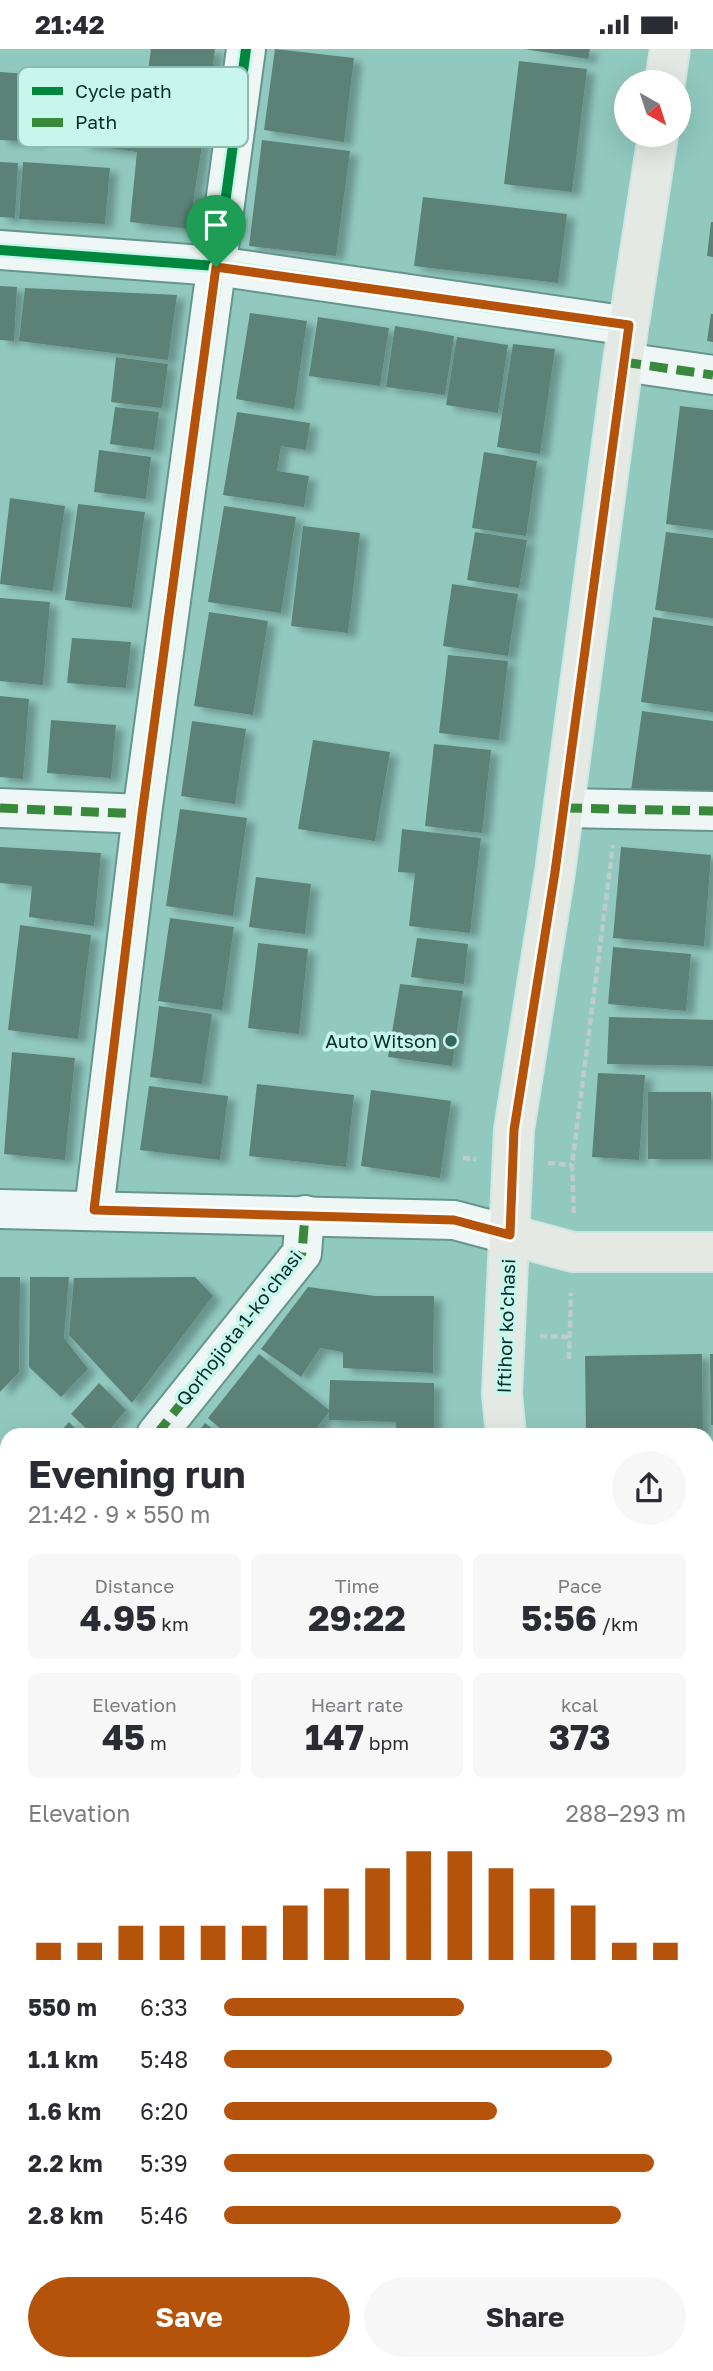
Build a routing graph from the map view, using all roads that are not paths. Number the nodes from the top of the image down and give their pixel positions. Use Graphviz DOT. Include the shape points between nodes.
graph roads {
  1 [pos="246,49"];
  2 [pos="670,49"];
  3 [pos="244,67"];
  4 [pos="667,70"];
  5 [pos="233,147"];
  6 [pos="656,147"];
  7 [pos="0,250"];
  8 [pos="216,267"];
  9 [pos="626,344"];
  10 [pos="713,376"];
  11 [pos="0,808"];
  12 [pos="564,808"];
  13 [pos="713,811"];
  14 [pos="142,814"];
  15 [pos="0,1209"];
  16 [pos="94,1210"];
  17 [pos="305,1215"];
  18 [pos="510,1235"];
  19 [pos="713,1252"];
  20 [pos="162,1428"];
  21 [pos="505,1428"];
  1 -- 3 [label="street"];
  2 -- 4 [label="main road"];
  5 -- 8 [label="street"];
  6 -- 9 [label="main road, Iftihor ko'chasi"];
  7 -- 8 [label="street"];
  8 -- 9 [label="street"];
  8 -- 14 [label="street"];
  9 -- 10 [label="street"];
  9 -- 12 [label="main road, Iftihor ko'chasi"];
  11 -- 14 [label="street"];
  12 -- 13 [label="street"];
  12 -- 18 [label="main road, Iftihor ko'chasi" via="514,1130"];
  14 -- 16 [label="street"];
  15 -- 16 [label="street"];
  16 -- 17 [label="street"];
  17 -- 18 [label="street" via="454,1220"];
  17 -- 20 [label="street, Qorhojiota 1-ko'chasi" via="302,1253"];
  18 -- 19 [label="main road" via="573,1252"];
  18 -- 21 [label="main road, Iftihor ko'chasi" via="502,1394"];
}
